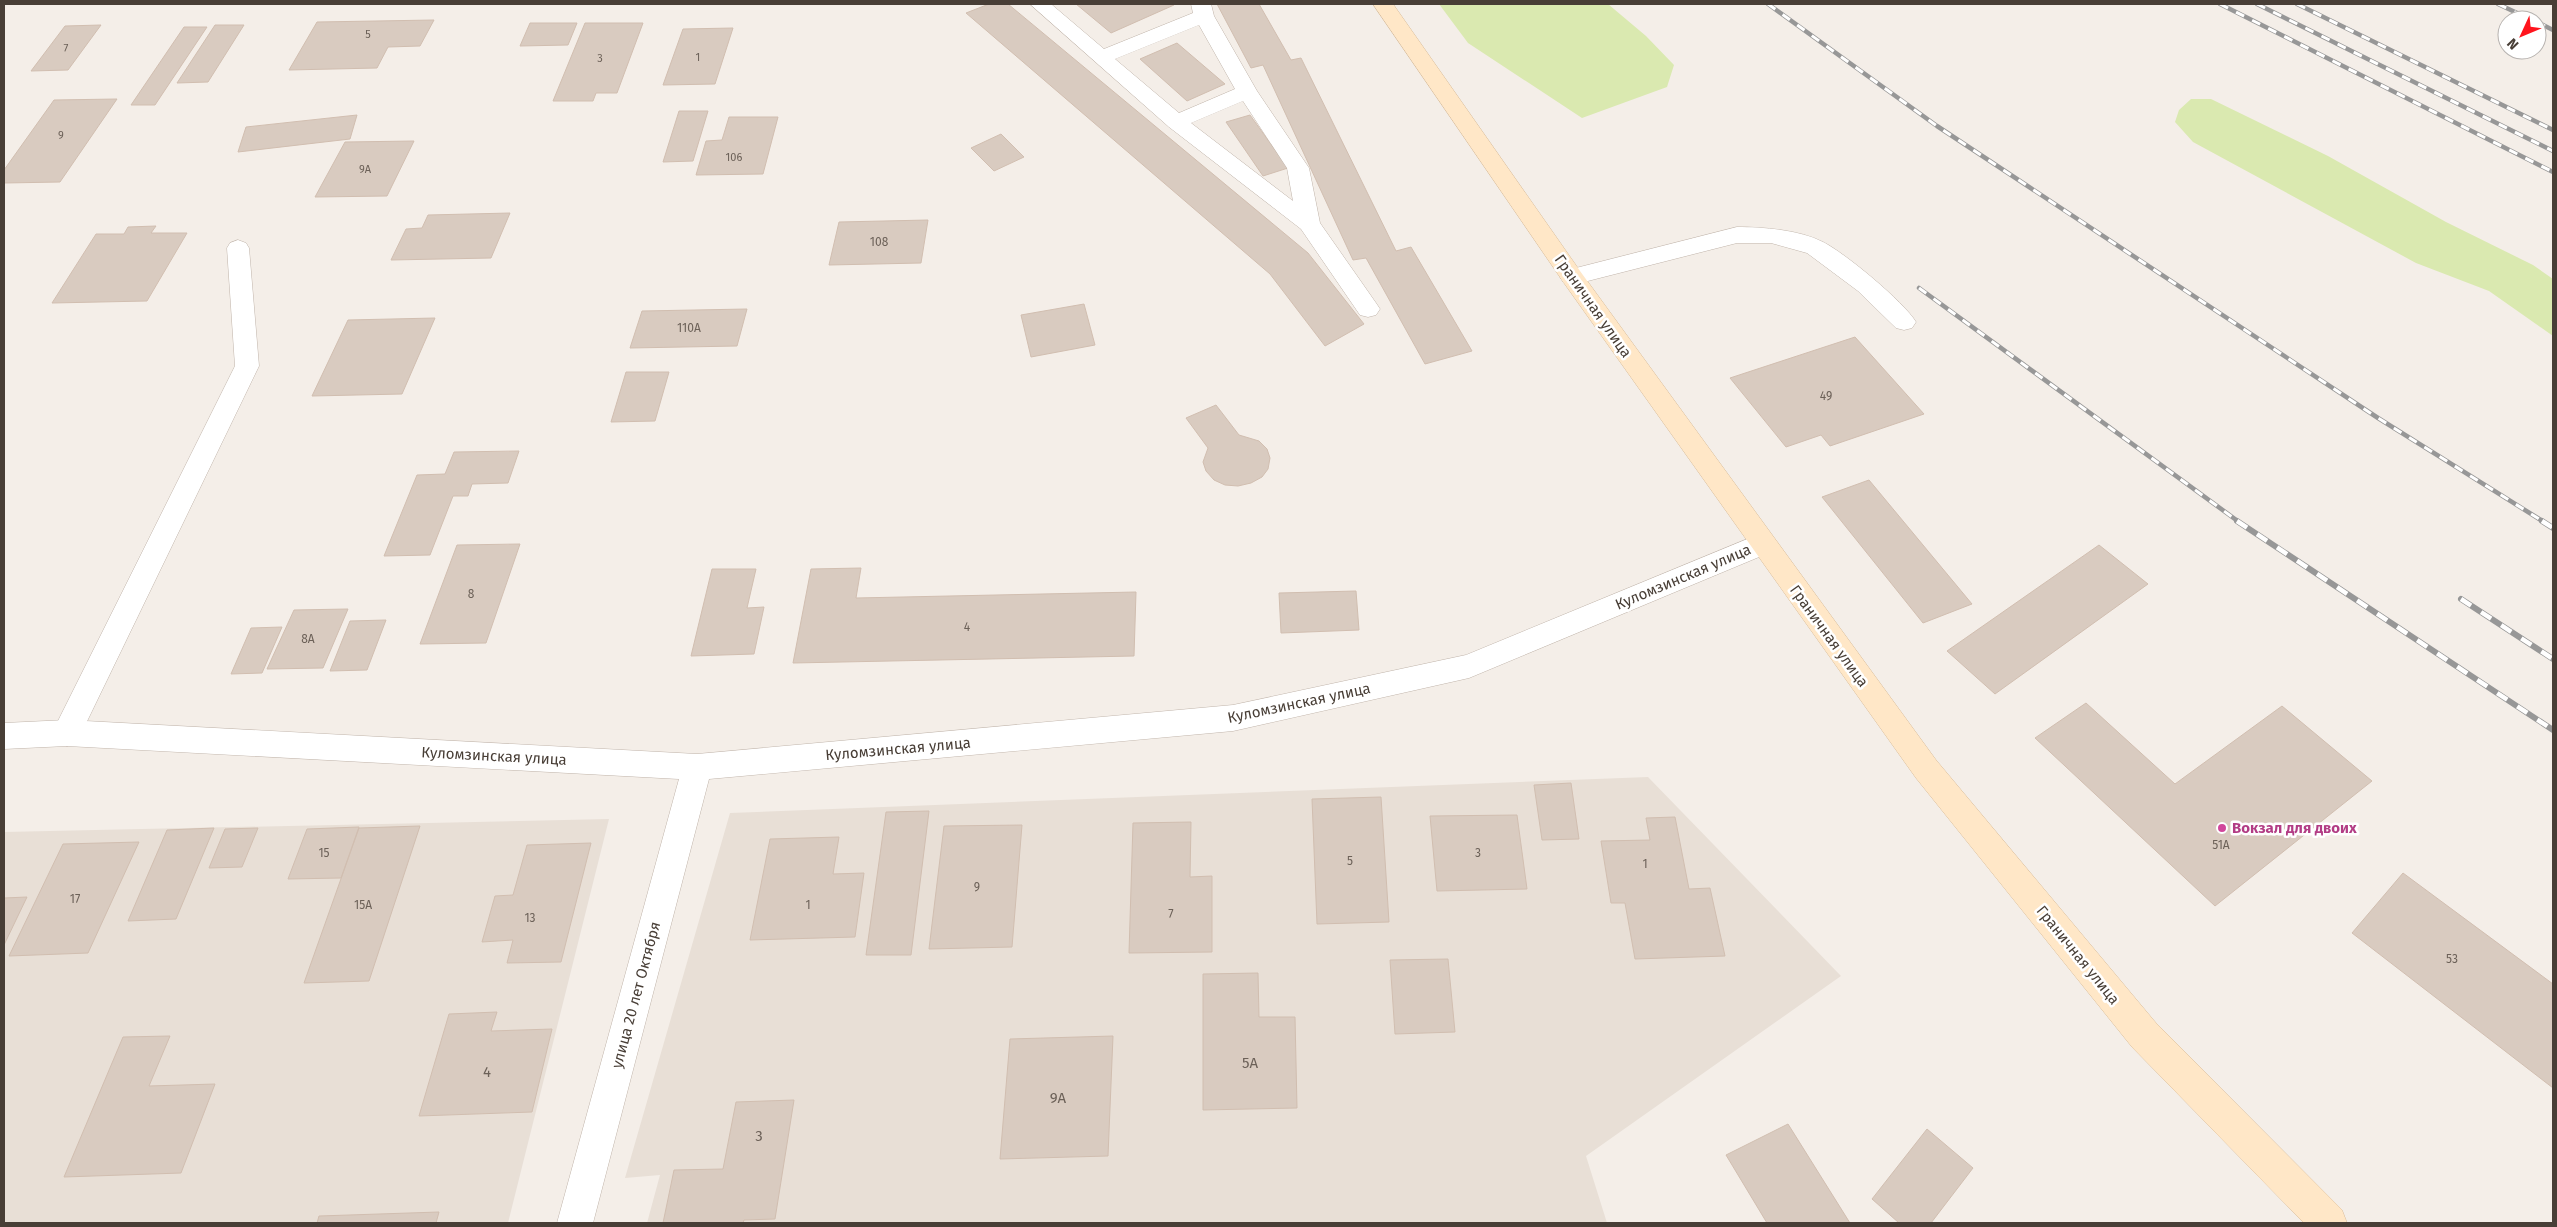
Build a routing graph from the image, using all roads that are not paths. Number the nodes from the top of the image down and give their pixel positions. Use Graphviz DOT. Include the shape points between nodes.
graph roads {
  1 [pos="1040,4"];
  2 [pos="1383,4"];
  3 [pos="1203,10"];
  4 [pos="1101,57"];
  5 [pos="1247,92"];
  6 [pos="1176,122"];
  7 [pos="1309,224"];
  8 [pos="238,248"];
  9 [pos="1572,277"];
  10 [pos="1368,309"];
  11 [pos="1904,322"];
  12 [pos="1762,544"];
  13 [pos="67,733"];
  14 [pos="4,736"];
  15 [pos="697,767"];
  16 [pos="575,1223"];
  17 [pos="2330,1223"];
  1 -- 4 [label="street"];
  2 -- 9 [label="main road, Граничная улица"];
  3 -- 4 [label="street"];
  3 -- 5 [label="street"];
  4 -- 6 [label="street"];
  5 -- 6 [label="street"];
  5 -- 7 [label="street" via="1298,168"];
  6 -- 7 [label="street"];
  7 -- 10 [label="street"];
  8 -- 13 [label="street" via="247,366"];
  9 -- 11 [label="street" via="1737,235 1771,235 1816,247 1866,285"];
  9 -- 12 [label="main road, Граничная улица"];
  12 -- 15 [label="street, Куломзинская улица" via="1469,666 1233,718"];
  12 -- 17 [label="main road, Граничная улица" via="1926,768 2144,1035"];
  13 -- 14 [label="street, Куломзинская улица"];
  13 -- 15 [label="street, Куломзинская улица"];
  15 -- 16 [label="street, улица 20 лет Октября"];
}
